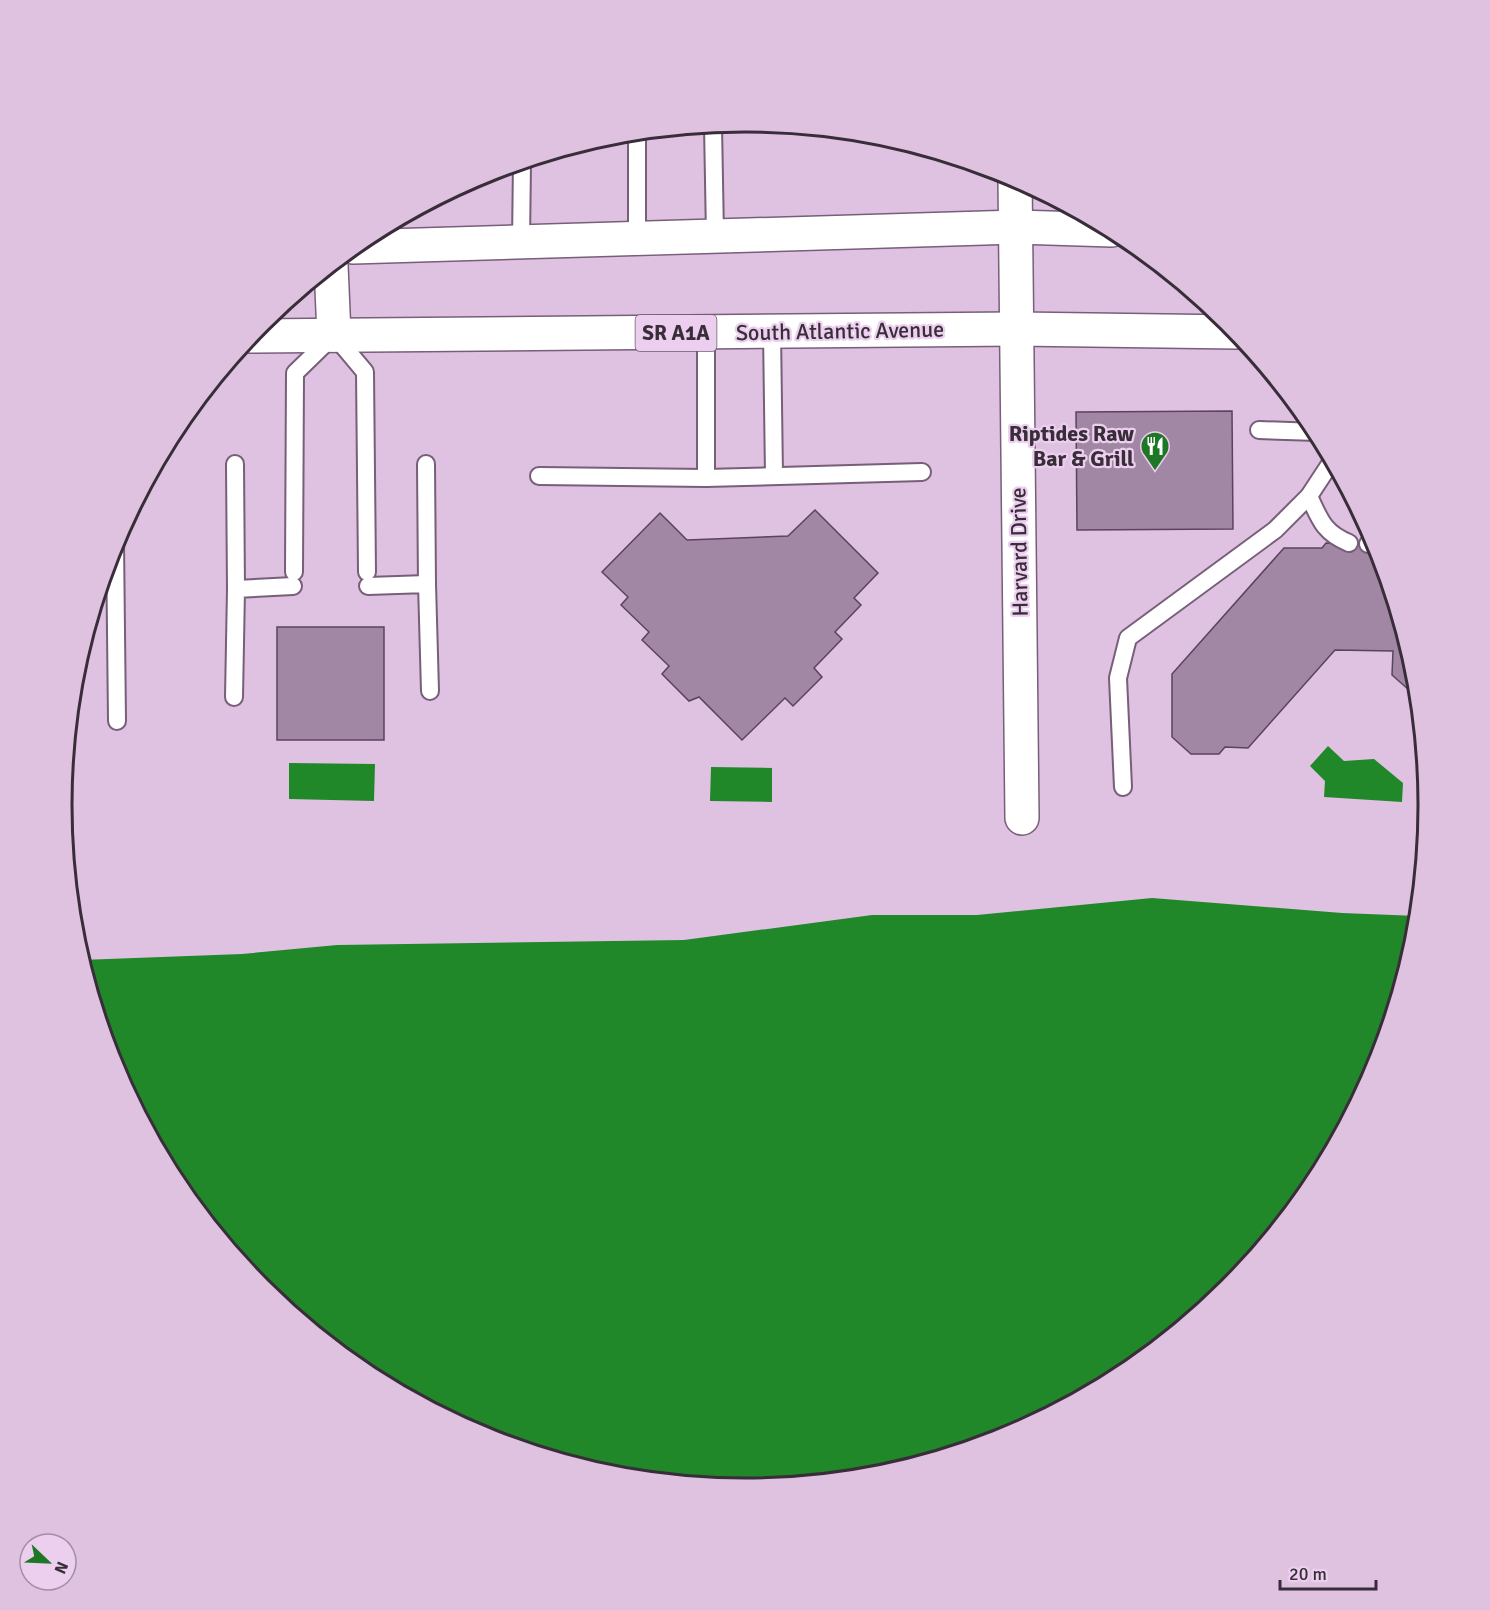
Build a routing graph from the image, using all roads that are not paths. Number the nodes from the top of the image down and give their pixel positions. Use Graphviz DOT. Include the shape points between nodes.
graph roads {
  1 [pos="713,133"];
  2 [pos="637,141"];
  3 [pos="522,171"];
  4 [pos="1015,189"];
  5 [pos="1017,227"];
  6 [pos="1094,229"];
  7 [pos="715,236"];
  8 [pos="637,238"];
  9 [pos="521,242"];
  10 [pos="369,247"];
  11 [pos="331,274"];
  12 [pos="1017,329"];
  13 [pos="772,332"];
  14 [pos="1224,332"];
  15 [pos="706,333"];
  16 [pos="334,335"];
  17 [pos="263,336"];
  18 [pos="1259,430"];
  19 [pos="1305,432"];
  20 [pos="235,464"];
  21 [pos="426,464"];
  22 [pos="1328,468"];
  23 [pos="922,472"];
  24 [pos="539,476"];
  25 [pos="774,476"];
  26 [pos="706,478"];
  27 [pos="1309,496"];
  28 [pos="1349,543"];
  29 [pos="115,569"];
  30 [pos="427,584"];
  31 [pos="236,589"];
  32 [pos="430,690"];
  33 [pos="234,698"];
  34 [pos="117,721"];
  35 [pos="1123,787"];
  36 [pos="1022,818"];
  1 -- 7 [label="lane"];
  2 -- 8 [label="lane"];
  3 -- 9 [label="lane"];
  4 -- 5 [label="main road, Harvard Drive"];
  5 -- 6 [label="main road"];
  5 -- 7 [label="main road"];
  5 -- 12 [label="main road, Harvard Drive"];
  7 -- 8 [label="main road"];
  8 -- 9 [label="main road"];
  9 -- 10 [label="main road"];
  11 -- 16 [label="main road"];
  12 -- 13 [label="main road, South Atlantic Avenue / SR A1A"];
  12 -- 14 [label="main road, South Atlantic Avenue / SR A1A"];
  12 -- 36 [label="main road, Harvard Drive"];
  13 -- 15 [label="main road, South Atlantic Avenue / SR A1A"];
  13 -- 25 [label="lane"];
  15 -- 16 [label="main road, South Atlantic Avenue / SR A1A"];
  15 -- 26 [label="lane"];
  16 -- 17 [label="main road, SR A1A"];
  16 -- 30 [label="lane" via="365,372 368,579"];
  16 -- 31 [label="lane" via="295,373 294,579"];
  18 -- 19 [label="lane"];
  20 -- 31 [label="lane"];
  21 -- 30 [label="lane"];
  22 -- 27 [label="lane"];
  23 -- 25 [label="lane"];
  24 -- 26 [label="lane"];
  25 -- 26 [label="lane"];
  27 -- 28 [label="lane" via="1332,536"];
  27 -- 35 [label="lane" via="1275,530 1128,638 1118,678"];
  29 -- 34 [label="lane"];
  30 -- 32 [label="lane"];
  31 -- 33 [label="lane"];
}
